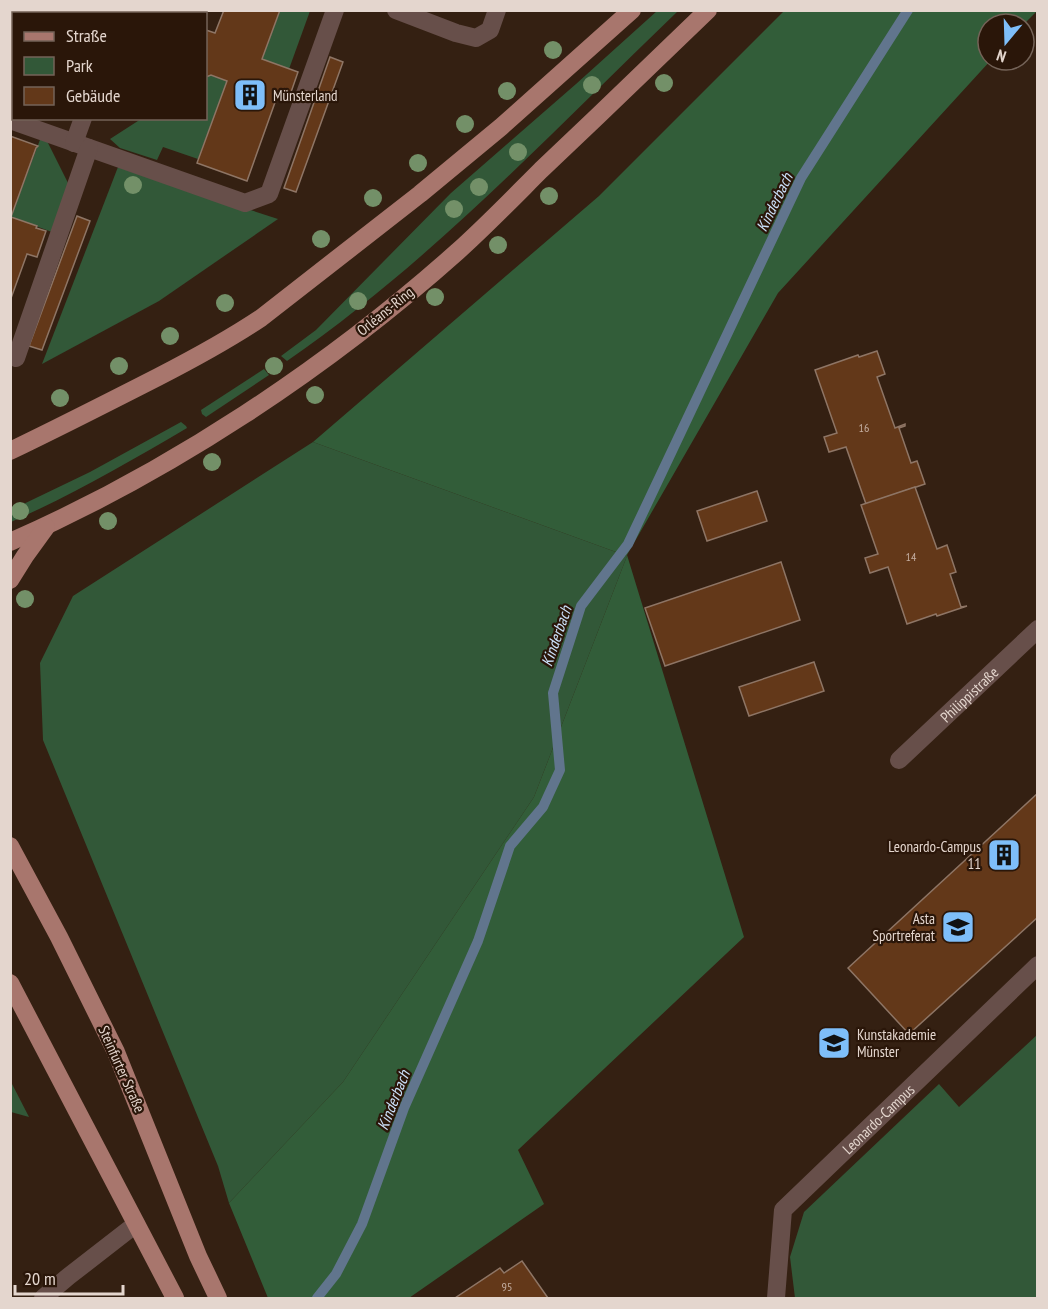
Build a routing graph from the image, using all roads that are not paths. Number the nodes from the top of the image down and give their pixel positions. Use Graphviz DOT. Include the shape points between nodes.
graph roads {
  1 [pos="335,10"];
  2 [pos="396,10"];
  3 [pos="497,10"];
  4 [pos="632,10"];
  5 [pos="708,10"];
  6 [pos="10,120"];
  7 [pos="83,120"];
  8 [pos="82,146"];
  9 [pos="16,358"];
  10 [pos="10,451"];
  11 [pos="47,526"];
  12 [pos="10,542"];
  13 [pos="10,580"];
  14 [pos="1038,629"];
  15 [pos="899,760"];
  16 [pos="10,846"];
  17 [pos="1038,965"];
  18 [pos="10,983"];
  19 [pos="136,1224"];
  20 [pos="43,1299"];
  21 [pos="175,1299"];
  22 [pos="218,1299"];
  23 [pos="776,1299"];
  1 -- 8 [label="street" via="269,194 245,203"];
  2 -- 3 [label="street" via="476,38 490,30"];
  4 -- 10 [label="main road" via="492,134 253,324"];
  5 -- 11 [label="main road, Orléans-Ring" via="457,252 339,348 166,462"];
  6 -- 8 [label="street"];
  7 -- 8 [label="street"];
  8 -- 9 [label="street"];
  11 -- 12 [label="main road, Orléans-Ring"];
  11 -- 13 [label="main road"];
  14 -- 15 [label="street, Philippistraße"];
  16 -- 22 [label="main road, Steinfurter Straße" via="116,1052"];
  17 -- 23 [label="street, Leonardo-Campus" via="783,1210"];
  18 -- 19 [label="main road"];
  19 -- 20 [label="street"];
  19 -- 21 [label="main road"];
}
